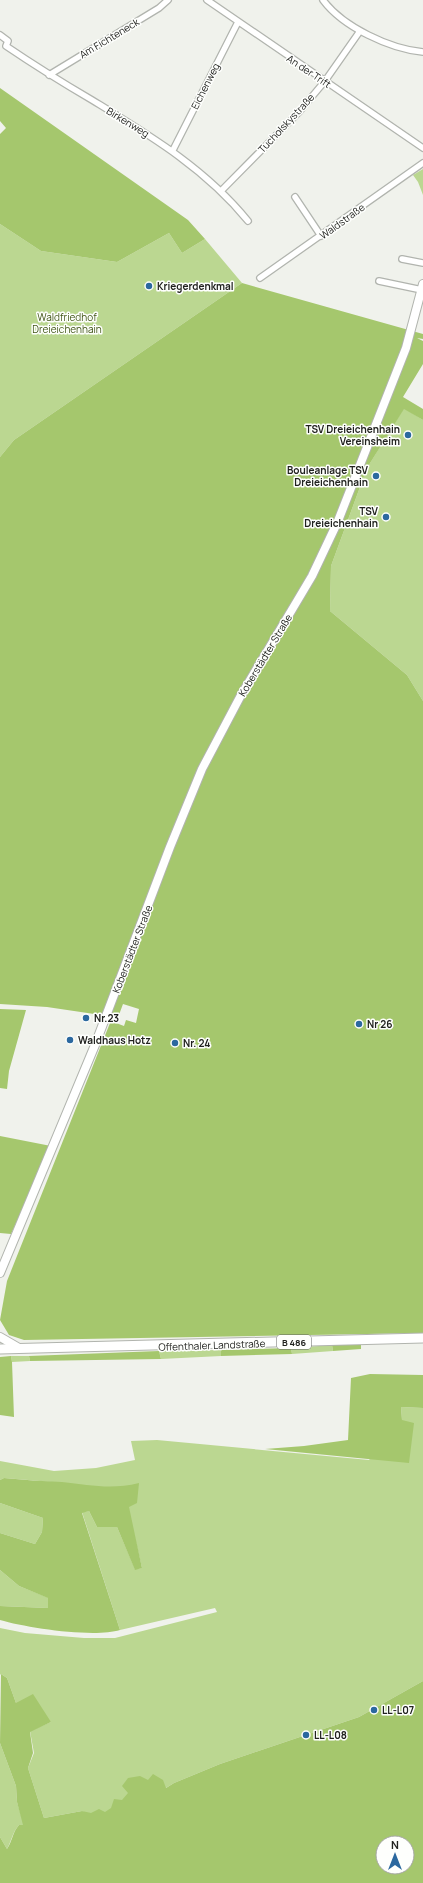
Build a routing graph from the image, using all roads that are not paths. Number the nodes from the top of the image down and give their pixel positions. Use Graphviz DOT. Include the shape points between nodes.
graph roads {
  1 [pos="168,0"];
  2 [pos="207,0"];
  3 [pos="324,0"];
  4 [pos="238,22"];
  5 [pos="360,32"];
  6 [pos="1,36"];
  7 [pos="423,52"];
  8 [pos="49,75"];
  9 [pos="325,81"];
  10 [pos="411,140"];
  11 [pos="423,143"];
  12 [pos="423,148"];
  13 [pos="173,150"];
  14 [pos="423,163"];
  15 [pos="221,191"];
  16 [pos="295,197"];
  17 [pos="248,221"];
  18 [pos="321,236"];
  19 [pos="402,260"];
  20 [pos="423,263"];
  21 [pos="260,278"];
  22 [pos="378,281"];
  23 [pos="422,287"];
  24 [pos="0,1273"];
  25 [pos="0,1337"];
  26 [pos="423,1338"];
  27 [pos="19,1348"];
  28 [pos="0,1349"];
  1 -- 8 [label="street, Am Fichteneck"];
  2 -- 4 [label="street, An der Trift"];
  3 -- 5 [label="street" via="337,15"];
  4 -- 9 [label="street, An der Trift"];
  4 -- 13 [label="street, Eichenweg"];
  5 -- 7 [label="street"];
  5 -- 9 [label="street, Tucholskystraße"];
  6 -- 8 [label="street, Birkenweg" via="8,41 6,46"];
  8 -- 13 [label="street, Birkenweg"];
  9 -- 10 [label="street, An der Trift"];
  9 -- 15 [label="street, Tucholskystraße" via="299,112"];
  10 -- 11 [label="street, An der Trift"];
  10 -- 12 [label="street, An der Trift"];
  13 -- 15 [label="street, Birkenweg"];
  14 -- 18 [label="street, Waldstraße"];
  15 -- 17 [label="street, Birkenweg"];
  16 -- 18 [label="street"];
  18 -- 21 [label="street, Waldstraße"];
  19 -- 20 [label="street"];
  22 -- 23 [label="street, Koberstädter Straße"];
  23 -- 24 [label="street, Koberstädter Straße" via="406,348 338,521 312,576 240,697 202,769 95,1046"];
  25 -- 27 [label="street"];
  26 -- 27 [label="main road, Offenthaler Landstraße / B 486"];
  27 -- 28 [label="main road, Offenthaler Landstraße / B 486"];
}
